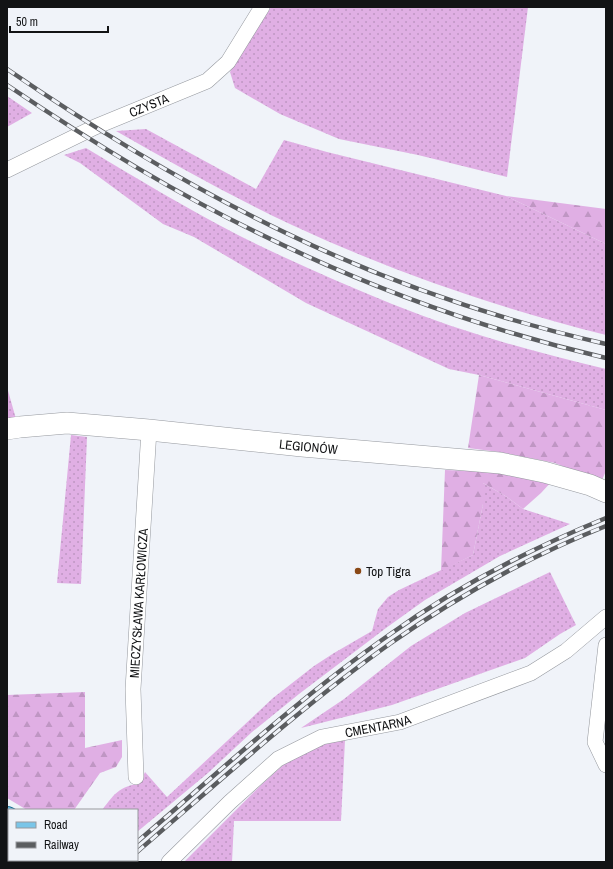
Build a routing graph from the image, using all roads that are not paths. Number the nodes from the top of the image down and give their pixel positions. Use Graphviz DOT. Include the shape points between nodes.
graph roads {
  1 [pos="262,7"];
  2 [pos="7,170"];
  3 [pos="7,429"];
  4 [pos="149,430"];
  5 [pos="606,492"];
  6 [pos="606,616"];
  7 [pos="606,645"];
  8 [pos="606,765"];
  9 [pos="136,777"];
  10 [pos="169,862"];
  1 -- 2 [label="street, CZYSTA" via="228,62 207,81 95,127"];
  3 -- 4 [label="street, LEGIONÓW" via="67,423"];
  4 -- 5 [label="street, LEGIONÓW" via="500,463 544,472"];
  4 -- 9 [label="street, MIECZYSŁAWA KARŁOWICZA" via="133,689"];
  6 -- 10 [label="street, CMENTARNA" via="566,651 531,673 400,722 322,737 278,759"];
  7 -- 8 [label="street" via="595,742"];
}
